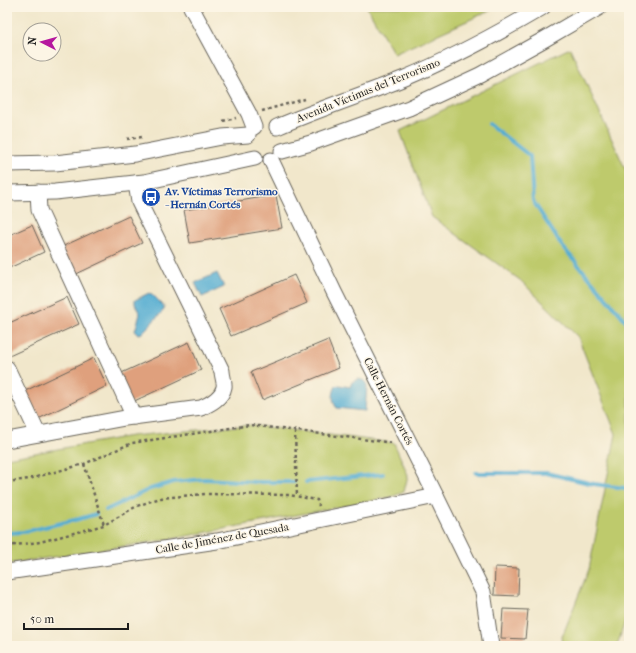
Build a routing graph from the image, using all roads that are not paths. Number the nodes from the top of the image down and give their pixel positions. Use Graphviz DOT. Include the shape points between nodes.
graph roads {
  1 [pos="191,7"];
  2 [pos="543,7"];
  3 [pos="600,7"];
  4 [pos="251,126"];
  5 [pos="277,127"];
  6 [pos="277,156"];
  7 [pos="255,158"];
  8 [pos="7,164"];
  9 [pos="136,183"];
  10 [pos="38,192"];
  11 [pos="7,193"];
  12 [pos="7,368"];
  13 [pos="134,417"];
  14 [pos="38,434"];
  15 [pos="7,440"];
  16 [pos="436,496"];
  17 [pos="7,572"];
  18 [pos="491,646"];
  1 -- 4 [label="street"];
  2 -- 5 [label="street, Avenida Víctimas del Terrorismo" via="474,46 406,78"];
  3 -- 6 [label="street" via="480,75 408,108"];
  4 -- 5 [label="street" via="270,124"];
  4 -- 7 [label="street" via="247,144 249,152"];
  4 -- 8 [label="street" via="222,137 135,154 55,163"];
  5 -- 6 [label="street" via="284,143"];
  6 -- 7 [label="street" via="266,161"];
  6 -- 16 [label="street, Calle Hernán Cortés" via="334,292"];
  7 -- 9 [label="street"];
  9 -- 10 [label="street"];
  9 -- 13 [label="street" via="139,202 222,371 224,387 220,396 201,408"];
  10 -- 11 [label="street"];
  10 -- 13 [label="street" via="39,210"];
  12 -- 14 [label="street"];
  13 -- 14 [label="street"];
  14 -- 15 [label="street"];
  16 -- 17 [label="street, Calle de Jiménez de Quesada" via="217,541"];
  16 -- 18 [label="street, Calle Hernán Cortés" via="483,592"];
}
